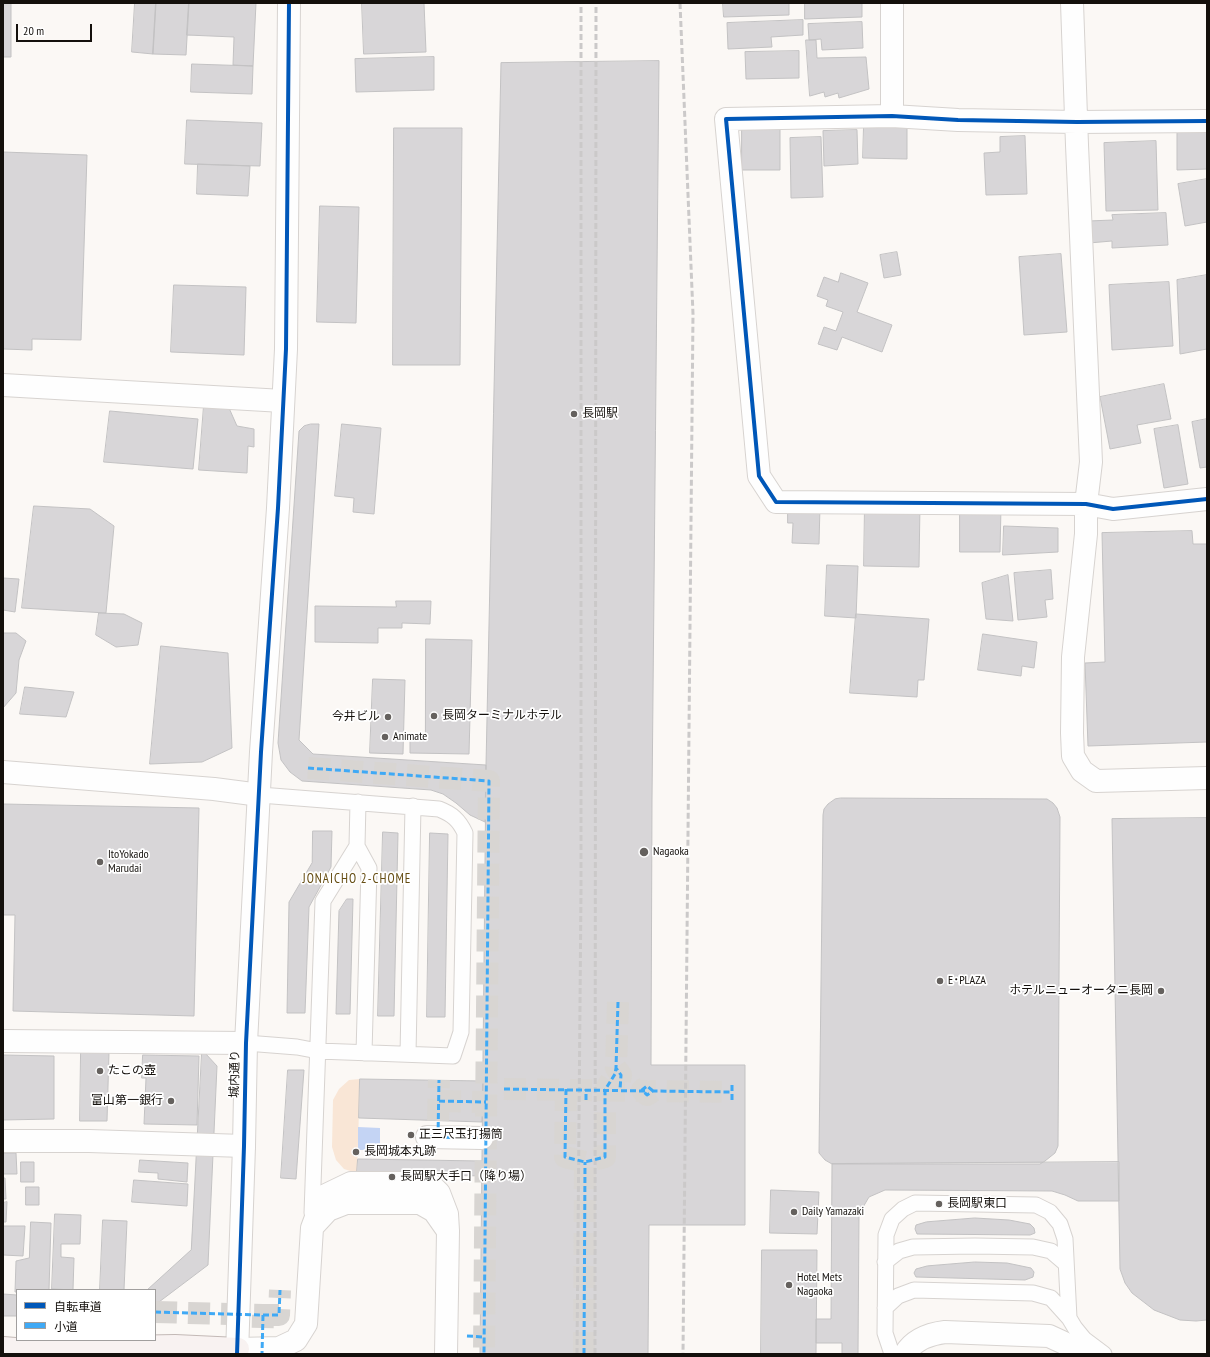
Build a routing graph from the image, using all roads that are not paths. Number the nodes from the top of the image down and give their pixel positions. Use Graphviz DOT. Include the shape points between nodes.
graph roads {
  1 [pos="289,3"];
  2 [pos="892,3"];
  3 [pos="1072,3"];
  4 [pos="892,116"];
  5 [pos="1207,121"];
  6 [pos="1076,122"];
  7 [pos="3,385"];
  8 [pos="283,401"];
  9 [pos="1207,499"];
  10 [pos="1086,504"];
  11 [pos="3,772"];
  12 [pos="1207,778"];
  13 [pos="260,795"];
  14 [pos="358,802"];
  15 [pos="413,806"];
  16 [pos="357,846"];
  17 [pos="3,1041"];
  18 [pos="246,1043"];
  19 [pos="318,1051"];
  20 [pos="364,1052"];
  21 [pos="408,1054"];
  22 [pos="435,1132"];
  23 [pos="482,1138"];
  24 [pos="3,1141"];
  25 [pos="244,1146"];
  26 [pos="312,1228"];
  27 [pos="885,1262"];
  28 [pos="1065,1263"];
  29 [pos="885,1308"];
  30 [pos="1069,1318"];
  31 [pos="3,1348"];
  32 [pos="238,1351"];
  33 [pos="446,1354"];
  34 [pos="892,1354"];
  35 [pos="905,1354"];
  36 [pos="1088,1354"];
  37 [pos="1104,1354"];
  1 -- 8 [label="street, 城内通り" via="286,348"];
  2 -- 4 [label="street"];
  3 -- 6 [label="street"];
  4 -- 6 [label="street"];
  4 -- 10 [label="street" via="726,119 759,476 776,502"];
  5 -- 6 [label="street"];
  6 -- 10 [label="street" via="1091,462"];
  7 -- 8 [label="street"];
  8 -- 13 [label="street, 城内通り"];
  9 -- 10 [label="street" via="1113,509"];
  10 -- 12 [label="street" via="1086,534 1073,657 1073,756 1082,771 1096,781"];
  11 -- 13 [label="street" via="214,788"];
  13 -- 14 [label="lane"];
  13 -- 18 [label="street, 城内通り"];
  14 -- 15 [label="lane"];
  14 -- 16 [label="lane"];
  15 -- 21 [label="lane"];
  15 -- 21 [label="lane" via="439,809 450,813 461,823 465,833 464,886 461,1032 453,1056"];
  16 -- 19 [label="lane" via="323,901"];
  16 -- 20 [label="lane" via="369,868"];
  17 -- 18 [label="street"];
  18 -- 19 [label="lane"];
  18 -- 25 [label="street, 城内通り"];
  19 -- 20 [label="lane"];
  19 -- 26 [label="lane"];
  20 -- 21 [label="lane"];
  22 -- 23 [label="street"];
  24 -- 25 [label="street"];
  25 -- 32 [label="street, 城内通り"];
  26 -- 32 [label="street" via="306,1324 296,1340 279,1348"];
  26 -- 33 [label="street" via="328,1210 346,1203 420,1203 434,1212 448,1231"];
  27 -- 28 [label="lane" via="899,1251 913,1247 975,1246 1033,1247 1051,1251"];
  27 -- 28 [label="lane" via="886,1235 892,1220 903,1209 915,1203 927,1203 1036,1205 1050,1212 1060,1224 1065,1239"];
  27 -- 29 [label="lane"];
  28 -- 30 [label="lane"];
  29 -- 30 [label="lane" via="898,1296 914,1290 1033,1293 1051,1298"];
  29 -- 34 [label="lane" via="885,1332"];
  30 -- 37 [label="lane" via="1084,1338"];
  31 -- 32 [label="main road" via="175,1346"];
  35 -- 36 [label="street" via="920,1338 945,1332 1049,1336"];
}
